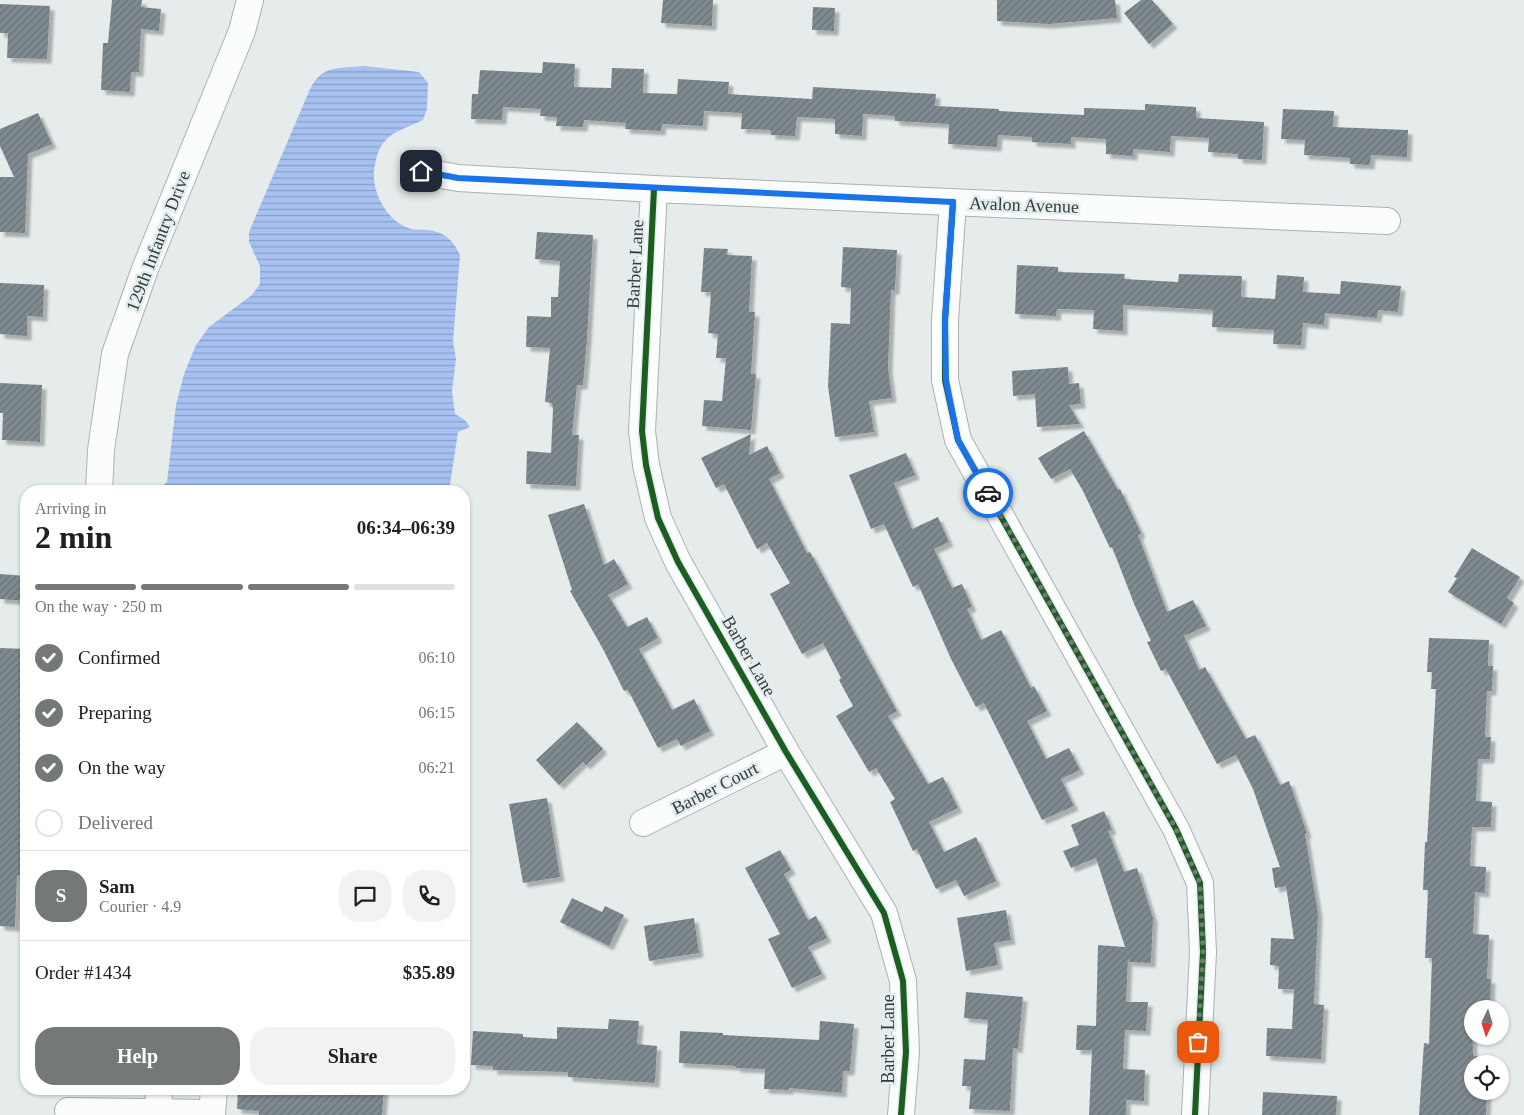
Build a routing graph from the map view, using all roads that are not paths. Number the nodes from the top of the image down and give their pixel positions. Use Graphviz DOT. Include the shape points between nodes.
graph roads {
  1 [pos="250,0"];
  2 [pos="421,171"];
  3 [pos="654,189"];
  4 [pos="953,202"];
  5 [pos="1387,221"];
  6 [pos="99,485"];
  7 [pos="786,752"];
  8 [pos="644,823"];
  9 [pos="68,1105"];
  10 [pos="158,1106"];
  11 [pos="213,1106"];
  12 [pos="901,1115"];
  13 [pos="1195,1115"];
  1 -- 6 [label="street, 129th Infantry Drive" via="242,31 145,269 115,354"];
  2 -- 3 [label="street, Avalon Avenue" via="458,178"];
  3 -- 4 [label="street, Avalon Avenue"];
  3 -- 7 [label="street, Barber Lane" via="642,431 658,518 678,562"];
  4 -- 5 [label="street, Avalon Avenue"];
  4 -- 13 [label="street" via="945,320 946,380 958,440 1176,829 1200,883 1203,952"];
  7 -- 8 [label="street, Barber Court"];
  7 -- 12 [label="street, Barber Lane" via="884,913 903,980 906,1052"];
  9 -- 10 [label="street"];
  10 -- 11 [label="street"];
}
